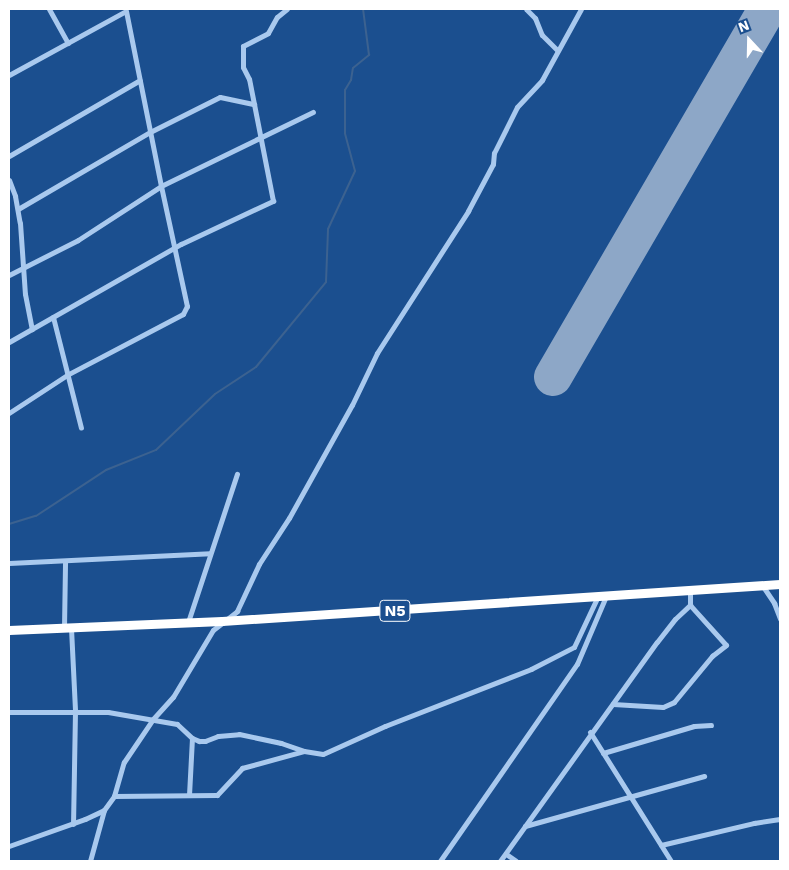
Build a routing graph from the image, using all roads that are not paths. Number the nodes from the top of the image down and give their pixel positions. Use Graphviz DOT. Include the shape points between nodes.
graph roads {
  1 [pos="49,9"];
  2 [pos="287,9"];
  3 [pos="526,9"];
  4 [pos="580,9"];
  5 [pos="68,43"];
  6 [pos="557,50"];
  7 [pos="9,75"];
  8 [pos="140,80"];
  9 [pos="254,104"];
  10 [pos="313,112"];
  11 [pos="150,132"];
  12 [pos="261,137"];
  13 [pos="9,156"];
  14 [pos="9,180"];
  15 [pos="161,186"];
  16 [pos="18,208"];
  17 [pos="174,249"];
  18 [pos="23,266"];
  19 [pos="9,275"];
  20 [pos="53,317"];
  21 [pos="32,329"];
  22 [pos="9,342"];
  23 [pos="67,375"];
  24 [pos="9,413"];
  25 [pos="81,428"];
  26 [pos="237,474"];
  27 [pos="210,553"];
  28 [pos="65,561"];
  29 [pos="9,562"];
  30 [pos="780,584"];
  31 [pos="762,585"];
  32 [pos="690,590"];
  33 [pos="602,596"];
  34 [pos="690,605"];
  35 [pos="780,619"];
  36 [pos="222,621"];
  37 [pos="188,623"];
  38 [pos="68,628"];
  39 [pos="9,630"];
  40 [pos="613,704"];
  41 [pos="75,711"];
  42 [pos="9,712"];
  43 [pos="153,719"];
  44 [pos="711,724"];
  45 [pos="590,732"];
  46 [pos="192,738"];
  47 [pos="304,751"];
  48 [pos="603,753"];
  49 [pos="704,776"];
  50 [pos="189,795"];
  51 [pos="114,796"];
  52 [pos="630,796"];
  53 [pos="104,810"];
  54 [pos="780,820"];
  55 [pos="72,824"];
  56 [pos="525,826"];
  57 [pos="661,845"];
  58 [pos="9,846"];
  59 [pos="506,854"];
  60 [pos="90,861"];
  61 [pos="440,861"];
  62 [pos="500,861"];
  63 [pos="516,861"];
  64 [pos="672,861"];
  1 -- 5 [label="street"];
  2 -- 9 [label="street" via="277,17 268,33 243,46 243,67"];
  3 -- 6 [label="street" via="535,18 542,35"];
  4 -- 6 [label="street"];
  5 -- 7 [label="street"];
  5 -- 8 [label="street" via="126,11"];
  6 -- 36 [label="street" via="542,80 517,107 494,153 493,164 468,211 377,353 289,518 259,564 237,611"];
  8 -- 11 [label="street"];
  8 -- 13 [label="street"];
  9 -- 11 [label="street" via="220,97"];
  9 -- 12 [label="street"];
  10 -- 12 [label="street"];
  11 -- 15 [label="street"];
  11 -- 16 [label="street"];
  12 -- 15 [label="street"];
  12 -- 17 [label="street" via="273,201"];
  14 -- 16 [label="street"];
  15 -- 17 [label="street"];
  15 -- 18 [label="street" via="78,240"];
  16 -- 18 [label="street"];
  17 -- 20 [label="street"];
  17 -- 23 [label="street" via="186,297 187,306 183,314"];
  18 -- 19 [label="street"];
  18 -- 21 [label="street"];
  20 -- 21 [label="street"];
  20 -- 23 [label="street"];
  21 -- 22 [label="street"];
  23 -- 24 [label="street"];
  23 -- 25 [label="street"];
  26 -- 27 [label="street"];
  27 -- 28 [label="street"];
  27 -- 37 [label="street"];
  28 -- 29 [label="street"];
  28 -- 38 [label="street"];
  30 -- 31 [label="highway, N5"];
  31 -- 32 [label="highway, N5"];
  31 -- 35 [label="street"];
  32 -- 33 [label="highway, N5"];
  32 -- 34 [label="street"];
  33 -- 36 [label="highway, N5"];
  33 -- 47 [label="street" via="574,647 532,669 385,726 323,754"];
  33 -- 61 [label="street" via="577,664"];
  34 -- 40 [label="street" via="675,618"];
  34 -- 40 [label="street" via="726,646 712,656 674,702 663,707"];
  36 -- 37 [label="highway, N5"];
  36 -- 43 [label="street" via="203,644 173,696"];
  37 -- 38 [label="highway, N5"];
  38 -- 39 [label="highway, N5"];
  38 -- 41 [label="street"];
  40 -- 45 [label="street"];
  41 -- 42 [label="street"];
  41 -- 43 [label="street"];
  41 -- 55 [label="street"];
  43 -- 46 [label="street" via="177,724"];
  43 -- 51 [label="street" via="124,762"];
  44 -- 48 [label="street"];
  45 -- 48 [label="street"];
  45 -- 56 [label="street" via="563,776"];
  46 -- 47 [label="street" via="205,741 239,734"];
  46 -- 50 [label="street"];
  47 -- 50 [label="street" via="242,768 217,795"];
  48 -- 52 [label="street"];
  49 -- 52 [label="street"];
  50 -- 51 [label="street"];
  51 -- 53 [label="street"];
  52 -- 56 [label="street"];
  52 -- 57 [label="street"];
  53 -- 55 [label="street"];
  53 -- 60 [label="street"];
  54 -- 57 [label="street"];
  55 -- 58 [label="street"];
  56 -- 59 [label="street"];
  57 -- 64 [label="street"];
  59 -- 62 [label="street"];
  59 -- 63 [label="street"];
}
